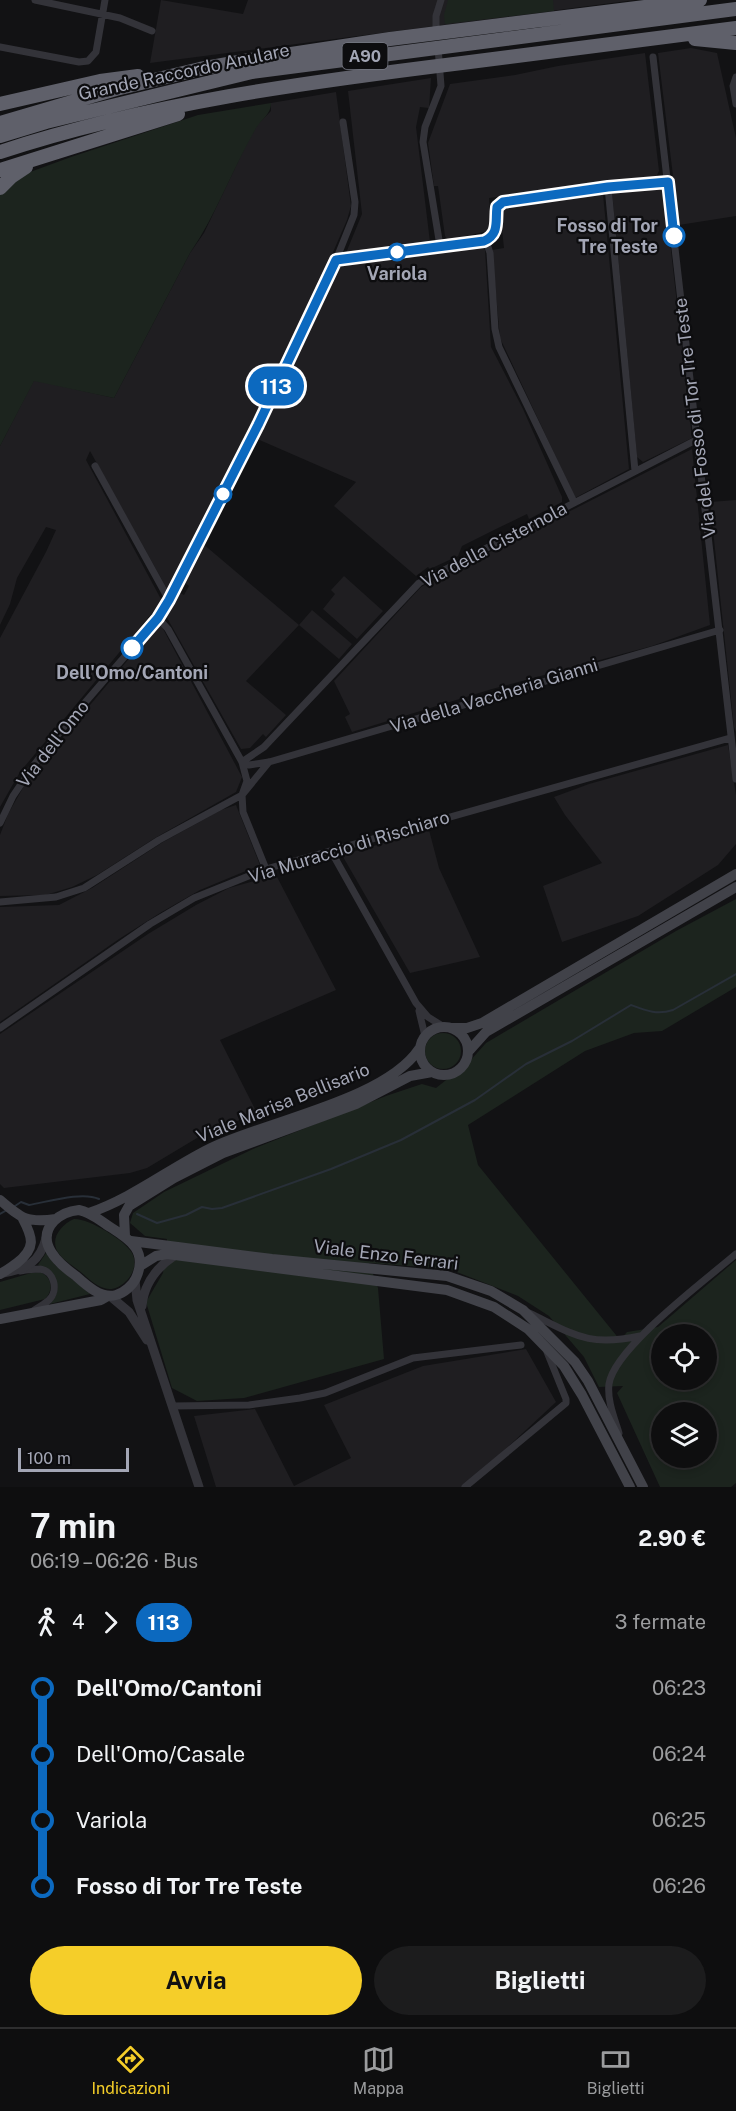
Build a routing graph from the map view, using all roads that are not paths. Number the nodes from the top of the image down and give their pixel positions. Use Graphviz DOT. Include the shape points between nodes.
graph roads {
  1 [pos="34,0"];
  2 [pos="105,0"];
  3 [pos="441,0"];
  4 [pos="700,0"];
  5 [pos="680,2"];
  6 [pos="736,9"];
  7 [pos="103,14"];
  8 [pos="736,28"];
  9 [pos="152,31"];
  10 [pos="660,37"];
  11 [pos="736,43"];
  12 [pos="0,47"];
  13 [pos="653,57"];
  14 [pos="200,69"];
  15 [pos="736,77"];
  16 [pos="231,96"];
  17 [pos="0,104"];
  18 [pos="736,104"];
  19 [pos="343,122"];
  20 [pos="0,123"];
  21 [pos="0,136"];
  22 [pos="64,150"];
  23 [pos="0,152"];
  24 [pos="0,170"];
  25 [pos="668,182"];
  26 [pos="608,187"];
  27 [pos="0,188"];
  28 [pos="484,241"];
  29 [pos="440,246"];
  30 [pos="336,260"];
  31 [pos="696,440"];
  32 [pos="95,466"];
  33 [pos="634,471"];
  34 [pos="574,502"];
  35 [pos="169,600"];
  36 [pos="158,618"];
  37 [pos="720,630"];
  38 [pos="730,738"];
  39 [pos="262,750"];
  40 [pos="242,762"];
  41 [pos="269,762"];
  42 [pos="736,779"];
  43 [pos="242,795"];
  44 [pos="0,823"];
  45 [pos="331,851"];
  46 [pos="266,869"];
  47 [pos="736,874"];
  48 [pos="736,887"];
  49 [pos="0,902"];
  50 [pos="416,1003"];
  51 [pos="447,1027"];
  52 [pos="0,1028"];
  53 [pos="425,1036"];
  54 [pos="419,1049"];
  55 [pos="468,1052"];
  56 [pos="432,1072"];
  57 [pos="6,1205"];
  58 [pos="89,1213"];
  59 [pos="23,1219"];
  60 [pos="56,1219"];
  61 [pos="46,1236"];
  62 [pos="128,1238"];
  63 [pos="736,1254"];
  64 [pos="174,1256"];
  65 [pos="140,1266"];
  66 [pos="17,1271"];
  67 [pos="2,1273"];
  68 [pos="135,1280"];
  69 [pos="109,1296"];
  70 [pos="523,1310"];
  71 [pos="142,1311"];
  72 [pos="28,1314"];
  73 [pos="0,1319"];
  74 [pos="640,1336"];
  75 [pos="543,1343"];
  76 [pos="521,1345"];
  77 [pos="153,1350"];
  78 [pos="172,1406"];
  79 [pos="623,1447"];
  80 [pos="199,1487"];
  81 [pos="465,1487"];
  82 [pos="630,1487"];
  83 [pos="643,1487"];
  1 -- 7 [label="street"];
  2 -- 7 [label="street"];
  3 -- 29 [label="street" via="436,28 441,86 423,142"];
  4 -- 5 [label="highway"];
  5 -- 14 [label="highway"];
  6 -- 21 [label="highway, Grande Raccordo Anulare / A90" via="252,72"];
  7 -- 9 [label="street"];
  7 -- 12 [label="street" via="96,52 82,63"];
  8 -- 10 [label="highway, Grande Raccordo Anulare / A90"];
  10 -- 11 [label="highway"];
  10 -- 16 [label="highway, Grande Raccordo Anulare / A90" via="365,74"];
  13 -- 25 [label="street, Via del Fosso di Tor Tre Teste"];
  14 -- 17 [label="highway" via="110,80"];
  14 -- 20 [label="highway"];
  15 -- 18 [label="street"];
  16 -- 22 [label="highway"];
  16 -- 23 [label="highway, Grande Raccordo Anulare / A90" via="133,116"];
  19 -- 30 [label="street, Via dell'Omo" via="355,209"];
  22 -- 24 [label="highway"];
  22 -- 27 [label="highway" via="18,172"];
  25 -- 26 [label="street"];
  25 -- 31 [label="street, Via del Fosso di Tor Tre Teste"];
  26 -- 28 [label="street" via="502,203 497,209 494,234"];
  26 -- 33 [label="street"];
  28 -- 29 [label="street"];
  28 -- 34 [label="street" via="490,253 499,347"];
  29 -- 30 [label="street"];
  30 -- 35 [label="street, Via dell'Omo"];
  31 -- 33 [label="street, Via della Cisternola"];
  31 -- 37 [label="street, Via del Fosso di Tor Tre Teste"];
  32 -- 35 [label="street"];
  33 -- 34 [label="street, Via della Cisternola"];
  34 -- 39 [label="street, Via della Cisternola" via="419,583"];
  35 -- 36 [label="street, Via dell'Omo"];
  36 -- 40 [label="street" via="168,629"];
  36 -- 44 [label="street, Via dell'Omo" via="48,747 16,791"];
  37 -- 38 [label="street, Via del Fosso di Tor Tre Teste"];
  37 -- 41 [label="street, Via della Vaccheria Gianni"];
  38 -- 42 [label="street, Via del Fosso di Tor Tre Teste"];
  38 -- 45 [label="street, Via Muraccio di Rischiaro"];
  39 -- 40 [label="street, Via della Cisternola"];
  39 -- 41 [label="street"];
  40 -- 41 [label="street, Via della Vaccheria Gianni"];
  40 -- 43 [label="street" via="247,781"];
  41 -- 43 [label="street"];
  43 -- 46 [label="street" via="243,812"];
  43 -- 49 [label="street" via="159,840 84,888 56,897"];
  45 -- 46 [label="street, Via Muraccio di Rischiaro"];
  45 -- 50 [label="street"];
  46 -- 52 [label="street, Via Muraccio di Rischiaro" via="194,898 150,924"];
  47 -- 51 [label="main road" via="482,1023 468,1028"];
  48 -- 55 [label="main road" via="486,1032"];
  50 -- 51 [label="street" via="428,1017"];
  50 -- 53 [label="street"];
  51 -- 53 [label="main road"];
  51 -- 55 [label="main road" via="464,1037"];
  53 -- 54 [label="main road"];
  54 -- 56 [label="main road" via="422,1063"];
  54 -- 58 [label="main road, Viale Marisa Bellisario" via="400,1071 374,1085 243,1134"];
  55 -- 56 [label="main road" via="455,1073 445,1076"];
  56 -- 62 [label="main road, Viale Marisa Bellisario" via="410,1076 356,1104 202,1163 129,1206 124,1215"];
  57 -- 59 [label="main road"];
  58 -- 60 [label="main road" via="76,1210"];
  58 -- 62 [label="main road"];
  59 -- 60 [label="main road"];
  59 -- 67 [label="main road" via="30,1236 29,1249"];
  60 -- 61 [label="main road"];
  61 -- 66 [label="street" via="38,1257"];
  61 -- 69 [label="main road" via="51,1252 64,1267"];
  62 -- 65 [label="main road" via="139,1254"];
  62 -- 70 [label="main road, Viale Enzo Ferrari" via="272,1259 447,1276 491,1291"];
  63 -- 74 [label="street"];
  64 -- 65 [label="main road, Viale Enzo Ferrari" via="160,1254"];
  64 -- 71 [label="street" via="156,1271 145,1290"];
  64 -- 75 [label="main road, Viale Enzo Ferrari" via="447,1290 494,1307"];
  65 -- 68 [label="main road"];
  66 -- 67 [label="street"];
  66 -- 72 [label="street" via="41,1269 54,1280 50,1299"];
  68 -- 69 [label="main road" via="123,1292"];
  68 -- 71 [label="street"];
  69 -- 72 [label="main road"];
  69 -- 77 [label="street" via="134,1317"];
  70 -- 74 [label="street" via="592,1340"];
  70 -- 79 [label="main road, Viale Enzo Ferrari" via="579,1367"];
  71 -- 77 [label="street"];
  72 -- 73 [label="main road"];
  74 -- 79 [label="street" via="615,1367 609,1385"];
  75 -- 81 [label="street" via="566,1403"];
  75 -- 82 [label="main road, Viale Enzo Ferrari" via="577,1387"];
  76 -- 78 [label="street" via="413,1358 325,1393 300,1398 249,1405"];
  77 -- 78 [label="street"];
  78 -- 80 [label="street"];
  79 -- 83 [label="main road, Viale Enzo Ferrari"];
}
